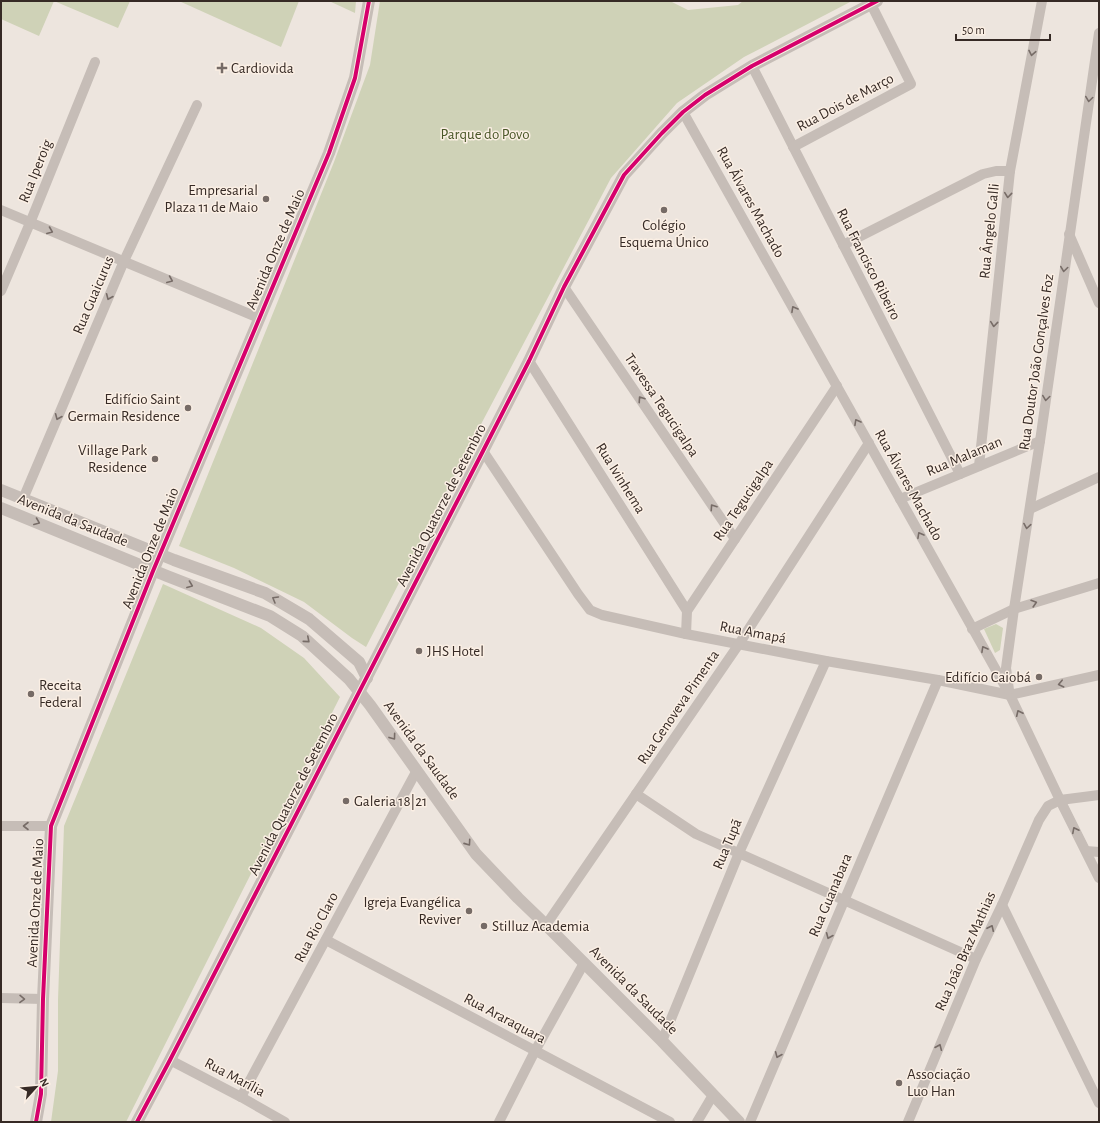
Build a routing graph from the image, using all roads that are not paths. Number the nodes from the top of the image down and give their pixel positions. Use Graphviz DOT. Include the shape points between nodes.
graph roads {
  1 [pos="369,1"];
  2 [pos="1042,1"];
  3 [pos="874,3"];
  4 [pos="1099,34"];
  5 [pos="95,62"];
  6 [pos="752,66"];
  7 [pos="197,105"];
  8 [pos="684,112"];
  9 [pos="793,147"];
  10 [pos="1010,171"];
  11 [pos="1,210"];
  12 [pos="30,223"];
  13 [pos="1069,234"];
  14 [pos="843,244"];
  15 [pos="124,261"];
  16 [pos="564,287"];
  17 [pos="1,291"];
  18 [pos="1099,303"];
  19 [pos="259,318"];
  20 [pos="529,361"];
  21 [pos="837,386"];
  22 [pos="1040,441"];
  23 [pos="869,443"];
  24 [pos="483,451"];
  25 [pos="979,466"];
  26 [pos="960,474"];
  27 [pos="1099,477"];
  28 [pos="1,490"];
  29 [pos="23,499"];
  30 [pos="900,499"];
  31 [pos="1,508"];
  32 [pos="1030,509"];
  33 [pos="735,539"];
  34 [pos="160,554"];
  35 [pos="153,571"];
  36 [pos="1099,583"];
  37 [pos="1014,609"];
  38 [pos="688,611"];
  39 [pos="972,629"];
  40 [pos="686,634"];
  41 [pos="739,644"];
  42 [pos="826,662"];
  43 [pos="1099,675"];
  44 [pos="367,678"];
  45 [pos="938,680"];
  46 [pos="359,692"];
  47 [pos="1010,695"];
  48 [pos="417,770"];
  49 [pos="636,794"];
  50 [pos="1099,795"];
  51 [pos="1060,800"];
  52 [pos="1,826"];
  53 [pos="51,826"];
  54 [pos="1086,851"];
  55 [pos="1099,852"];
  56 [pos="739,853"];
  57 [pos="1099,878"];
  58 [pos="844,900"];
  59 [pos="1002,905"];
  60 [pos="546,925"];
  61 [pos="326,940"];
  62 [pos="976,959"];
  63 [pos="584,963"];
  64 [pos="1,998"];
  65 [pos="43,999"];
  66 [pos="662,1041"];
  67 [pos="535,1051"];
  68 [pos="170,1060"];
  69 [pos="713,1095"];
  70 [pos="241,1097"];
  71 [pos="1099,1103"];
  72 [pos="36,1122"];
  73 [pos="137,1122"];
  74 [pos="285,1122"];
  75 [pos="499,1122"];
  76 [pos="670,1122"];
  77 [pos="697,1122"];
  78 [pos="739,1122"];
  79 [pos="750,1122"];
  80 [pos="908,1122"];
  1 -- 19 [label="street, Avenida Onze de Maio" via="355,78 328,153"];
  2 -- 10 [label="street, Rua Ângelo Galli, one-way"];
  3 -- 6 [label="street, Avenida Quatorze de Setembro"];
  3 -- 9 [label="street, Rua Dois de Março" via="911,84"];
  4 -- 13 [label="street, Rua Doutor João Gonçalves Foz, one-way"];
  5 -- 12 [label="street, Rua Iperoig"];
  6 -- 8 [label="street, Avenida Quatorze de Setembro" via="705,94"];
  6 -- 9 [label="street, Rua Francisco Ribeiro"];
  7 -- 15 [label="street, Rua Guaicurus"];
  8 -- 16 [label="street, Avenida Quatorze de Setembro" via="624,175"];
  21 -- 8 [label="street, Rua Álvares Machado, one-way"];
  9 -- 14 [label="street, Rua Francisco Ribeiro"];
  10 -- 14 [label="street" via="983,174"];
  10 -- 25 [label="street, Rua Ângelo Galli, one-way"];
  11 -- 12 [label="street"];
  12 -- 15 [label="street, one-way"];
  12 -- 17 [label="street, Rua Iperoig"];
  13 -- 18 [label="street"];
  13 -- 22 [label="street, Rua Doutor João Gonçalves Foz, one-way"];
  14 -- 26 [label="street, Rua Francisco Ribeiro"];
  15 -- 19 [label="street, one-way"];
  15 -- 29 [label="street, Rua Guaicurus, one-way"];
  16 -- 20 [label="street, Avenida Quatorze de Setembro"];
  33 -- 16 [label="street, Travessa Tegucigalpa, one-way"];
  19 -- 34 [label="street, Avenida Onze de Maio"];
  20 -- 24 [label="street, Avenida Quatorze de Setembro"];
  20 -- 38 [label="street, Rua Ivinhema"];
  23 -- 21 [label="street, Rua Álvares Machado, one-way"];
  21 -- 33 [label="street, Rua Tegucigalpa"];
  22 -- 25 [label="street, Rua Malaman"];
  22 -- 32 [label="street, Rua Doutor João Gonçalves Foz"];
  23 -- 30 [label="street, Rua Álvares Machado"];
  23 -- 41 [label="street, Rua Genoveva Pimenta"];
  24 -- 40 [label="street, Rua Amapá" via="590,610"];
  24 -- 44 [label="street, Avenida Quatorze de Setembro"];
  25 -- 26 [label="street, Rua Malaman"];
  26 -- 30 [label="street, Rua Malaman"];
  27 -- 32 [label="street"];
  28 -- 29 [label="street, Avenida da Saudade"];
  29 -- 34 [label="street, Avenida da Saudade"];
  39 -- 30 [label="street, Rua Álvares Machado, one-way"];
  31 -- 35 [label="street, Avenida da Saudade, one-way"];
  32 -- 37 [label="street, Rua Doutor João Gonçalves Foz, one-way"];
  33 -- 38 [label="street, Rua Tegucigalpa"];
  34 -- 35 [label="street, Avenida Onze de Maio"];
  44 -- 34 [label="street, Avenida da Saudade, one-way" via="360,662 309,619 265,594"];
  35 -- 46 [label="street, Avenida da Saudade, one-way" via="270,616 302,636 349,679"];
  35 -- 53 [label="street, Avenida Onze de Maio"];
  37 -- 36 [label="street, one-way"];
  37 -- 39 [label="street"];
  37 -- 47 [label="street, Rua Doutor João Gonçalves Foz" via="1006,668"];
  38 -- 40 [label="street, Rua Tegucigalpa"];
  47 -- 39 [label="street, Rua Álvares Machado, one-way"];
  40 -- 41 [label="street, Rua Amapá"];
  41 -- 42 [label="street, Rua Amapá"];
  41 -- 49 [label="street, Rua Genoveva Pimenta"];
  42 -- 45 [label="street, Rua Amapá"];
  42 -- 56 [label="street, Rua Tupã"];
  43 -- 47 [label="street, Rua Amapá, one-way"];
  44 -- 46 [label="street, Avenida Quatorze de Setembro"];
  45 -- 47 [label="street, Rua Amapá"];
  45 -- 58 [label="street, Rua Guanabara"];
  46 -- 48 [label="street, Avenida da Saudade, one-way"];
  46 -- 68 [label="street, Avenida Quatorze de Setembro"];
  51 -- 47 [label="street, Rua Álvares Machado, one-way"];
  48 -- 60 [label="street, Avenida da Saudade, one-way" via="476,854"];
  48 -- 61 [label="street, Rua Rio Claro"];
  49 -- 56 [label="street" via="696,834"];
  49 -- 60 [label="street, Rua Genoveva Pimenta"];
  50 -- 51 [label="street"];
  54 -- 51 [label="street, Rua Álvares Machado, one-way"];
  51 -- 59 [label="street, Rua João Braz Mathias" via="1048,806 1039,820"];
  53 -- 52 [label="street, one-way"];
  53 -- 65 [label="street, Avenida Onze de Maio"];
  54 -- 55 [label="street"];
  54 -- 57 [label="street, Rua Álvares Machado"];
  56 -- 58 [label="street"];
  56 -- 66 [label="street, Rua Tupã"];
  58 -- 62 [label="street"];
  58 -- 79 [label="street, Rua Guanabara, one-way"];
  62 -- 59 [label="street, Rua João Braz Mathias, one-way"];
  59 -- 71 [label="street"];
  60 -- 63 [label="street, Avenida da Saudade"];
  61 -- 67 [label="street, Rua Araraquara"];
  61 -- 70 [label="street, Rua Rio Claro"];
  80 -- 62 [label="street, Rua João Braz Mathias, one-way"];
  63 -- 66 [label="street, Avenida da Saudade"];
  63 -- 67 [label="street"];
  64 -- 65 [label="street, one-way"];
  65 -- 72 [label="street, Avenida Onze de Maio" via="41,1094"];
  66 -- 69 [label="street, Avenida da Saudade"];
  67 -- 75 [label="street"];
  67 -- 76 [label="street, Rua Araraquara"];
  68 -- 70 [label="street, Rua Marília"];
  68 -- 73 [label="street, Avenida Quatorze de Setembro"];
  69 -- 77 [label="street"];
  69 -- 78 [label="street, Avenida da Saudade"];
  70 -- 74 [label="street, Rua Marília"];
}
